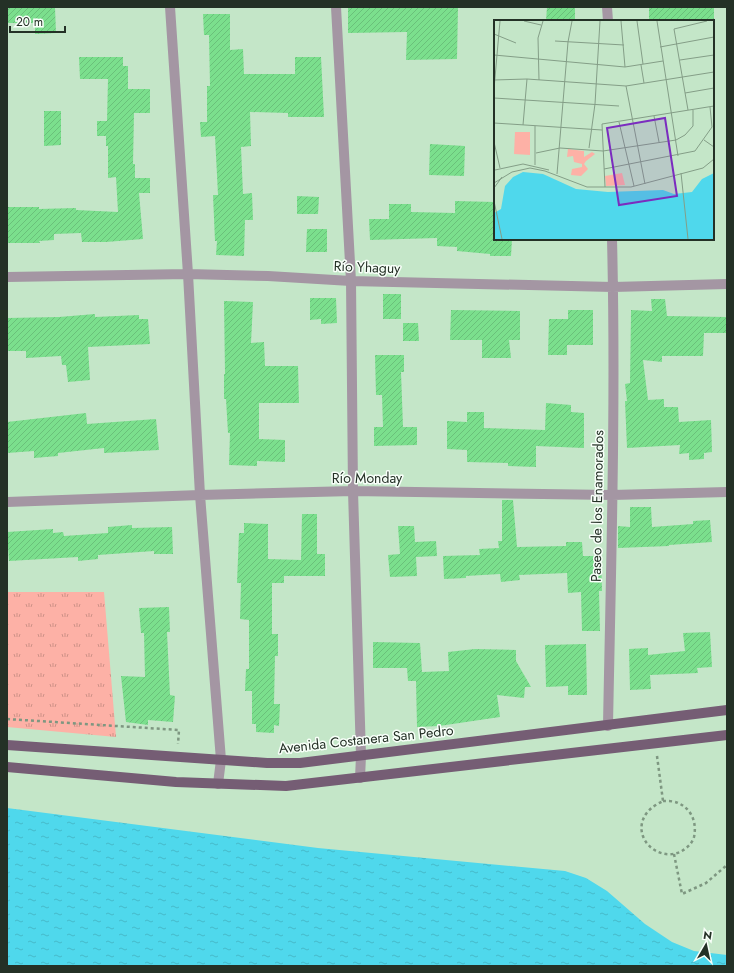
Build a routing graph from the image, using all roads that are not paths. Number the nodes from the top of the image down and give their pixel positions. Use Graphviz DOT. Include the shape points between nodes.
graph roads {
  1 [pos="170,7"];
  2 [pos="336,7"];
  3 [pos="608,7"];
  4 [pos="608,20"];
  5 [pos="612,240"];
  6 [pos="188,274"];
  7 [pos="7,277"];
  8 [pos="351,281"];
  9 [pos="727,284"];
  10 [pos="613,287"];
  11 [pos="353,491"];
  12 [pos="727,492"];
  13 [pos="200,495"];
  14 [pos="612,495"];
  15 [pos="7,502"];
  16 [pos="727,710"];
  17 [pos="608,726"];
  18 [pos="727,735"];
  19 [pos="7,745"];
  20 [pos="361,756"];
  21 [pos="221,760"];
  22 [pos="7,767"];
  23 [pos="360,778"];
  24 [pos="218,784"];
  1 -- 6 [label="street"];
  2 -- 8 [label="street"];
  3 -- 4 [label="street"];
  5 -- 10 [label="street, Paseo de los Enamorados"];
  6 -- 7 [label="street, Río Yhaguy"];
  6 -- 8 [label="street, Río Yhaguy"];
  6 -- 13 [label="street"];
  8 -- 10 [label="street, Río Yhaguy"];
  8 -- 11 [label="street"];
  9 -- 10 [label="street, Río Yhaguy"];
  10 -- 14 [label="street, Paseo de los Enamorados"];
  11 -- 13 [label="street, Río Monday"];
  11 -- 14 [label="street, Río Monday"];
  11 -- 20 [label="street"];
  12 -- 14 [label="street, Río Monday"];
  13 -- 15 [label="street, Río Monday"];
  13 -- 21 [label="street"];
  14 -- 17 [label="street, Paseo de los Enamorados"];
  16 -- 17 [label="main road, Avenida Costanera San Pedro"];
  17 -- 20 [label="main road, Avenida Costanera San Pedro"];
  18 -- 23 [label="main road"];
  19 -- 21 [label="main road, Avenida Costanera San Pedro"];
  20 -- 21 [label="main road, Avenida Costanera San Pedro" via="300,763"];
  20 -- 23 [label="street"];
  21 -- 24 [label="street"];
  22 -- 24 [label="main road"];
  23 -- 24 [label="main road" via="286,786"];
}
